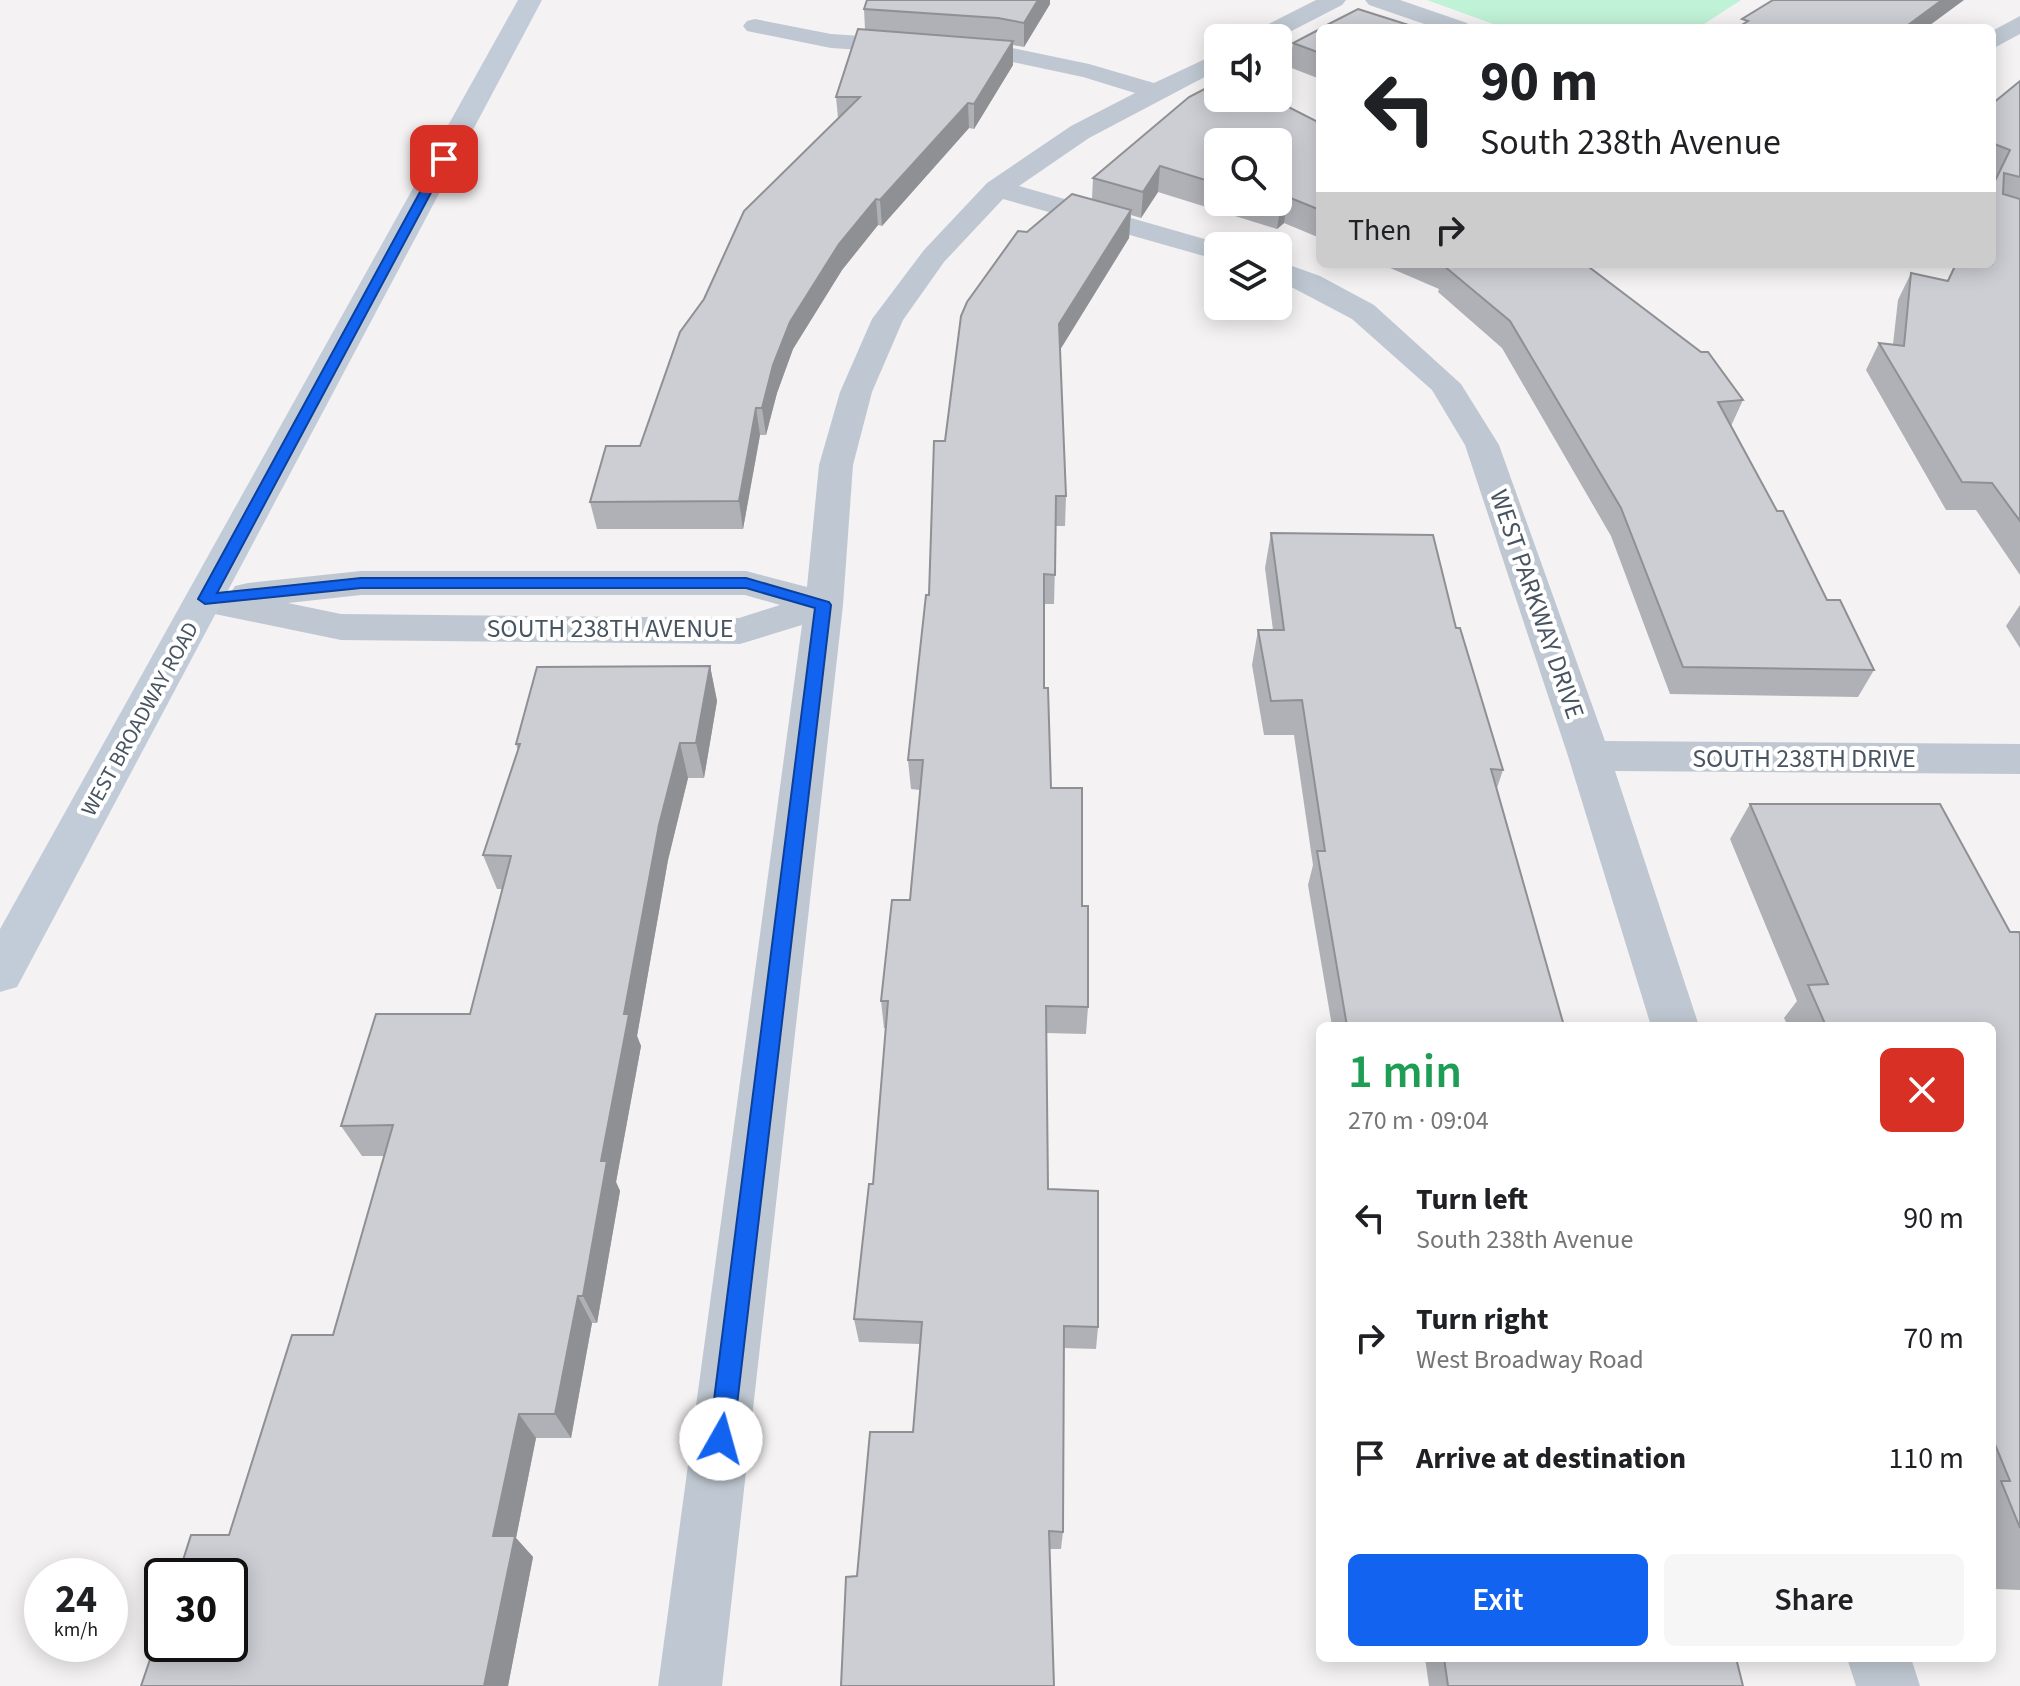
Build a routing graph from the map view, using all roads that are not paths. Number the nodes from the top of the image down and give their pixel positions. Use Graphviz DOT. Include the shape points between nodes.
graph roads {
  1 [pos="530,0"];
  2 [pos="1334,0"];
  3 [pos="1377,0"];
  4 [pos="2020,23"];
  5 [pos="1287,24"];
  6 [pos="1447,24"];
  7 [pos="755,26"];
  8 [pos="1996,39"];
  9 [pos="1204,67"];
  10 [pos="1156,92"];
  11 [pos="997,189"];
  12 [pos="1204,247"];
  13 [pos="1292,275"];
  14 [pos="205,599"];
  15 [pos="824,605"];
  16 [pos="1589,756"];
  17 [pos="2020,759"];
  18 [pos="0,973"];
  19 [pos="1674,1022"];
  20 [pos="1880,1662"];
  21 [pos="690,1686"];
  22 [pos="1888,1686"];
  1 -- 14 [label="main road, WEST BROADWAY ROAD"];
  2 -- 5 [label="street"];
  3 -- 6 [label="street"];
  4 -- 8 [label="street"];
  7 -- 10 [label="street" via="831,41 998,52"];
  9 -- 10 [label="street"];
  10 -- 11 [label="street" via="1080,132"];
  11 -- 12 [label="street"];
  11 -- 15 [label="street" via="934,256 888,319 856,392 836,465"];
  13 -- 16 [label="street, WEST PARKWAY DRIVE" via="1363,312 1445,384 1482,445"];
  14 -- 15 [label="street, SOUTH 238TH AVENUE" via="341,627 740,631"];
  14 -- 18 [label="main road, WEST BROADWAY ROAD"];
  15 -- 21 [label="street"];
  16 -- 17 [label="street, SOUTH 238TH DRIVE"];
  16 -- 19 [label="street, WEST PARKWAY DRIVE"];
  20 -- 22 [label="street"];
}
